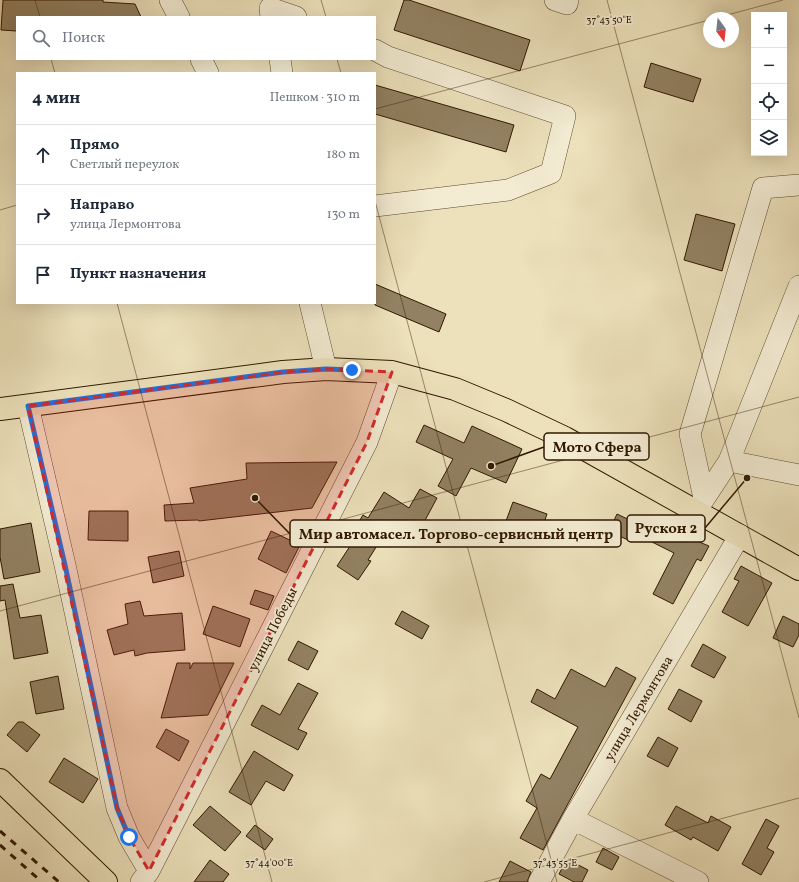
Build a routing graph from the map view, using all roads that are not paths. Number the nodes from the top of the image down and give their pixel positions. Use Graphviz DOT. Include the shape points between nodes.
graph roads {
  1 [pos="170,0"];
  2 [pos="555,0"];
  3 [pos="568,0"];
  4 [pos="178,16"];
  5 [pos="271,16"];
  6 [pos="293,16"];
  7 [pos="376,51"];
  8 [pos="202,60"];
  9 [pos="280,60"];
  10 [pos="208,72"];
  11 [pos="282,72"];
  12 [pos="799,185"];
  13 [pos="376,206"];
  14 [pos="799,286"];
  15 [pos="310,304"];
  16 [pos="326,369"];
  17 [pos="392,372"];
  18 [pos="28,406"];
  19 [pos="0,409"];
  20 [pos="729,461"];
  21 [pos="799,476"];
  22 [pos="700,504"];
  23 [pos="740,535"];
  24 [pos="799,569"];
  25 [pos="0,780"];
  26 [pos="573,819"];
  27 [pos="145,877"];
  28 [pos="106,882"];
  29 [pos="540,882"];
  30 [pos="698,882"];
  1 -- 4 [label="street"];
  2 -- 3 [label="street" via="567,4"];
  5 -- 6 [label="street" via="270,8"];
  7 -- 13 [label="street" via="388,57 565,116 550,173 508,190"];
  8 -- 10 [label="street"];
  9 -- 11 [label="street"];
  12 -- 22 [label="street" via="763,188 690,434"];
  14 -- 20 [label="street"];
  15 -- 16 [label="street"];
  16 -- 17 [label="main road"];
  16 -- 18 [label="main road" via="283,372"];
  17 -- 22 [label="main road" via="455,388"];
  17 -- 27 [label="street, улица Победы" via="367,442"];
  18 -- 19 [label="main road"];
  18 -- 27 [label="street" via="117,808"];
  20 -- 21 [label="street"];
  20 -- 22 [label="street"];
  22 -- 23 [label="main road"];
  23 -- 24 [label="main road"];
  23 -- 26 [label="street, улица Лермонтова"];
  25 -- 28 [label="main road"];
  26 -- 29 [label="street, улица Лермонтова"];
  26 -- 30 [label="street"];
}
